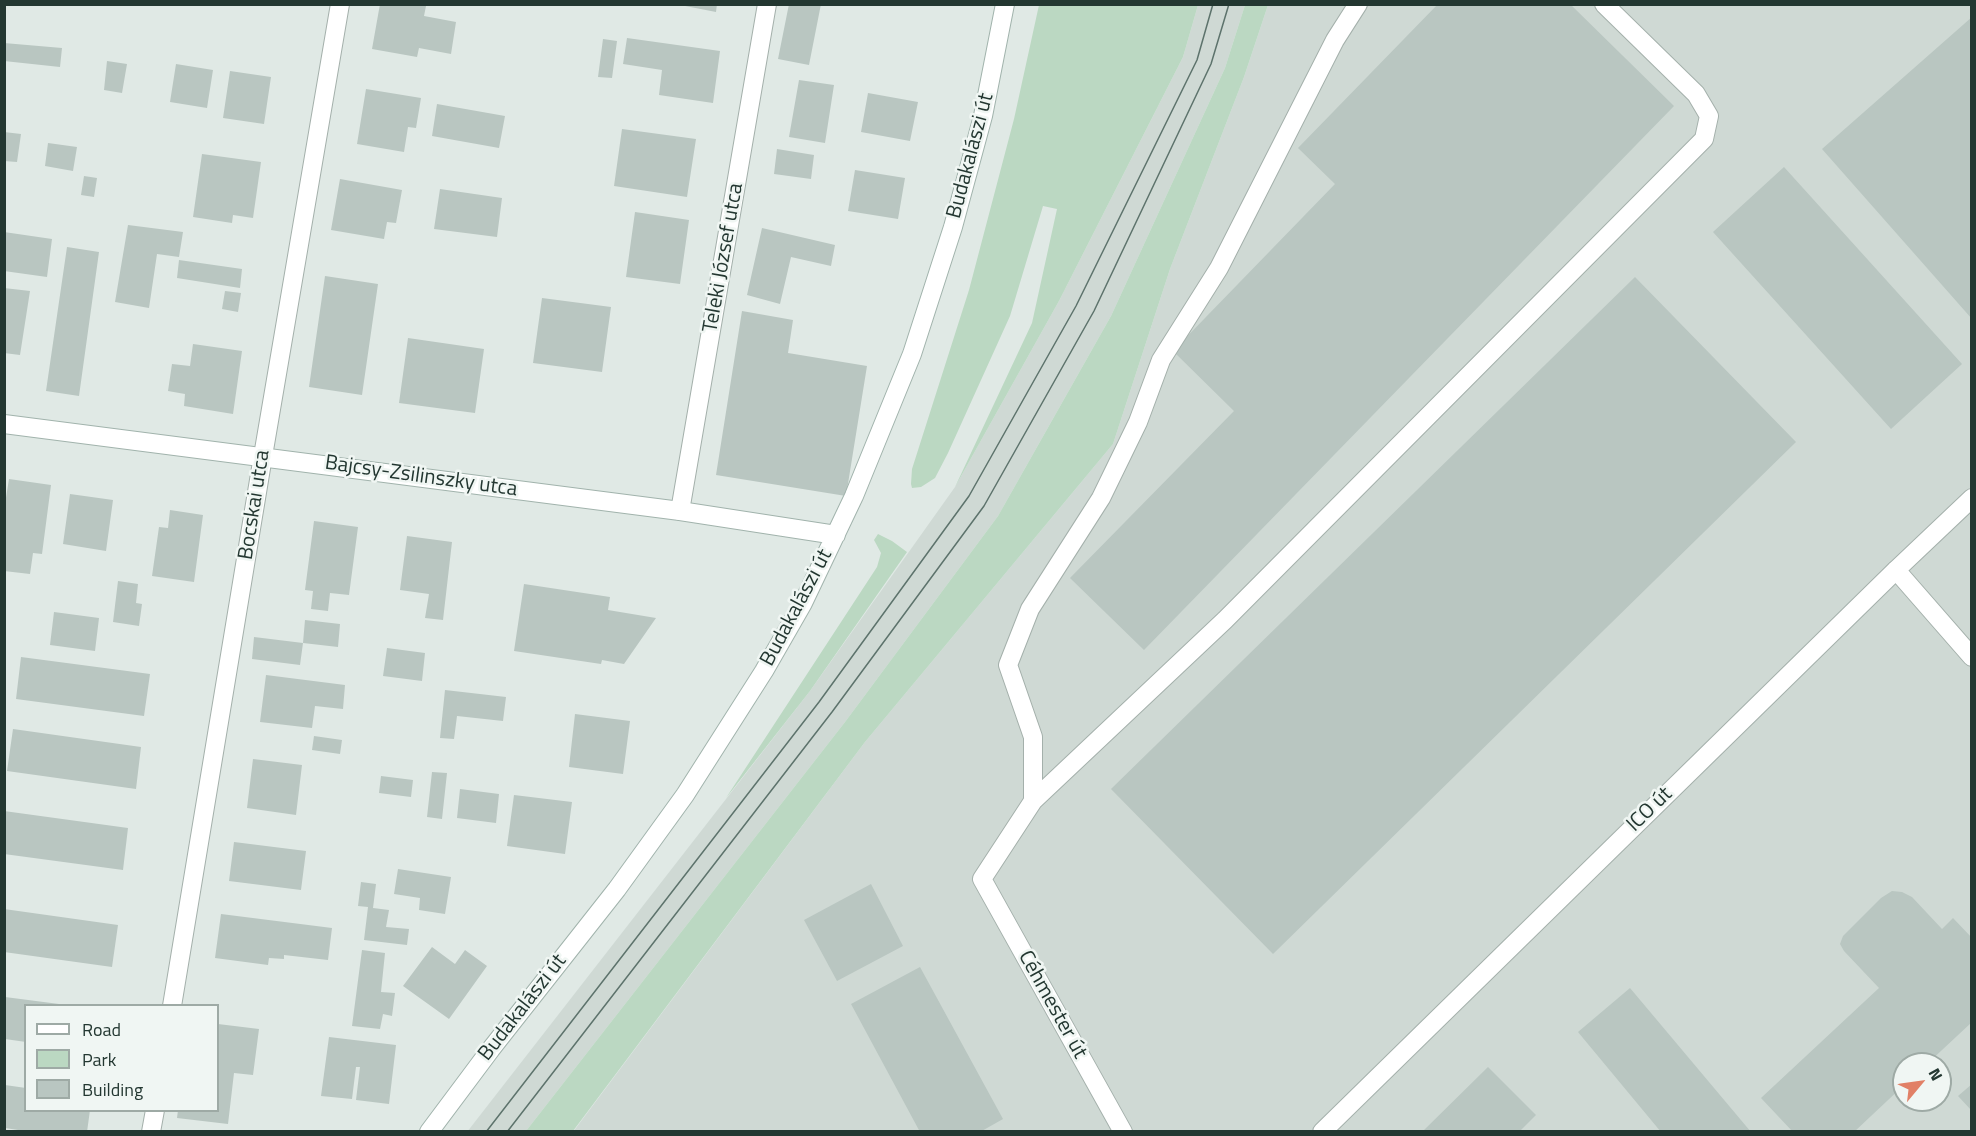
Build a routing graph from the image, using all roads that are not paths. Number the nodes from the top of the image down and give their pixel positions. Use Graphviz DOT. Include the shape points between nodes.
graph roads {
  1 [pos="340,4"];
  2 [pos="767,4"];
  3 [pos="1005,4"];
  4 [pos="1358,4"];
  5 [pos="1604,4"];
  6 [pos="4,424"];
  7 [pos="263,456"];
  8 [pos="1971,498"];
  9 [pos="680,511"];
  10 [pos="836,535"];
  11 [pos="1896,570"];
  12 [pos="1971,657"];
  13 [pos="1033,801"];
  14 [pos="172,1004"];
  15 [pos="155,1112"];
  16 [pos="151,1131"];
  17 [pos="429,1131"];
  18 [pos="1123,1131"];
  19 [pos="1322,1131"];
  1 -- 7 [label="street, Bocskai utca"];
  2 -- 9 [label="street, Teleki József utca"];
  3 -- 10 [label="street, Budakalászi út" via="983,116 953,227 912,354"];
  4 -- 13 [label="street" via="1335,40 1219,268 1161,360 1138,422 1101,498 1030,609 1008,665 1033,737"];
  5 -- 13 [label="street" via="1696,94 1709,116 1704,139 1225,620"];
  6 -- 7 [label="street, Bajcsy-Zsilinszky utca"];
  7 -- 9 [label="street, Bajcsy-Zsilinszky utca"];
  7 -- 14 [label="street, Bocskai utca"];
  8 -- 11 [label="street, ICO út"];
  9 -- 10 [label="street, Bajcsy-Zsilinszky utca"];
  10 -- 17 [label="street, Budakalászi út" via="764,671 685,795"];
  11 -- 12 [label="street"];
  11 -- 19 [label="street, ICO út"];
  13 -- 18 [label="street, Céhmester út" via="982,879"];
  15 -- 16 [label="street"];
}
